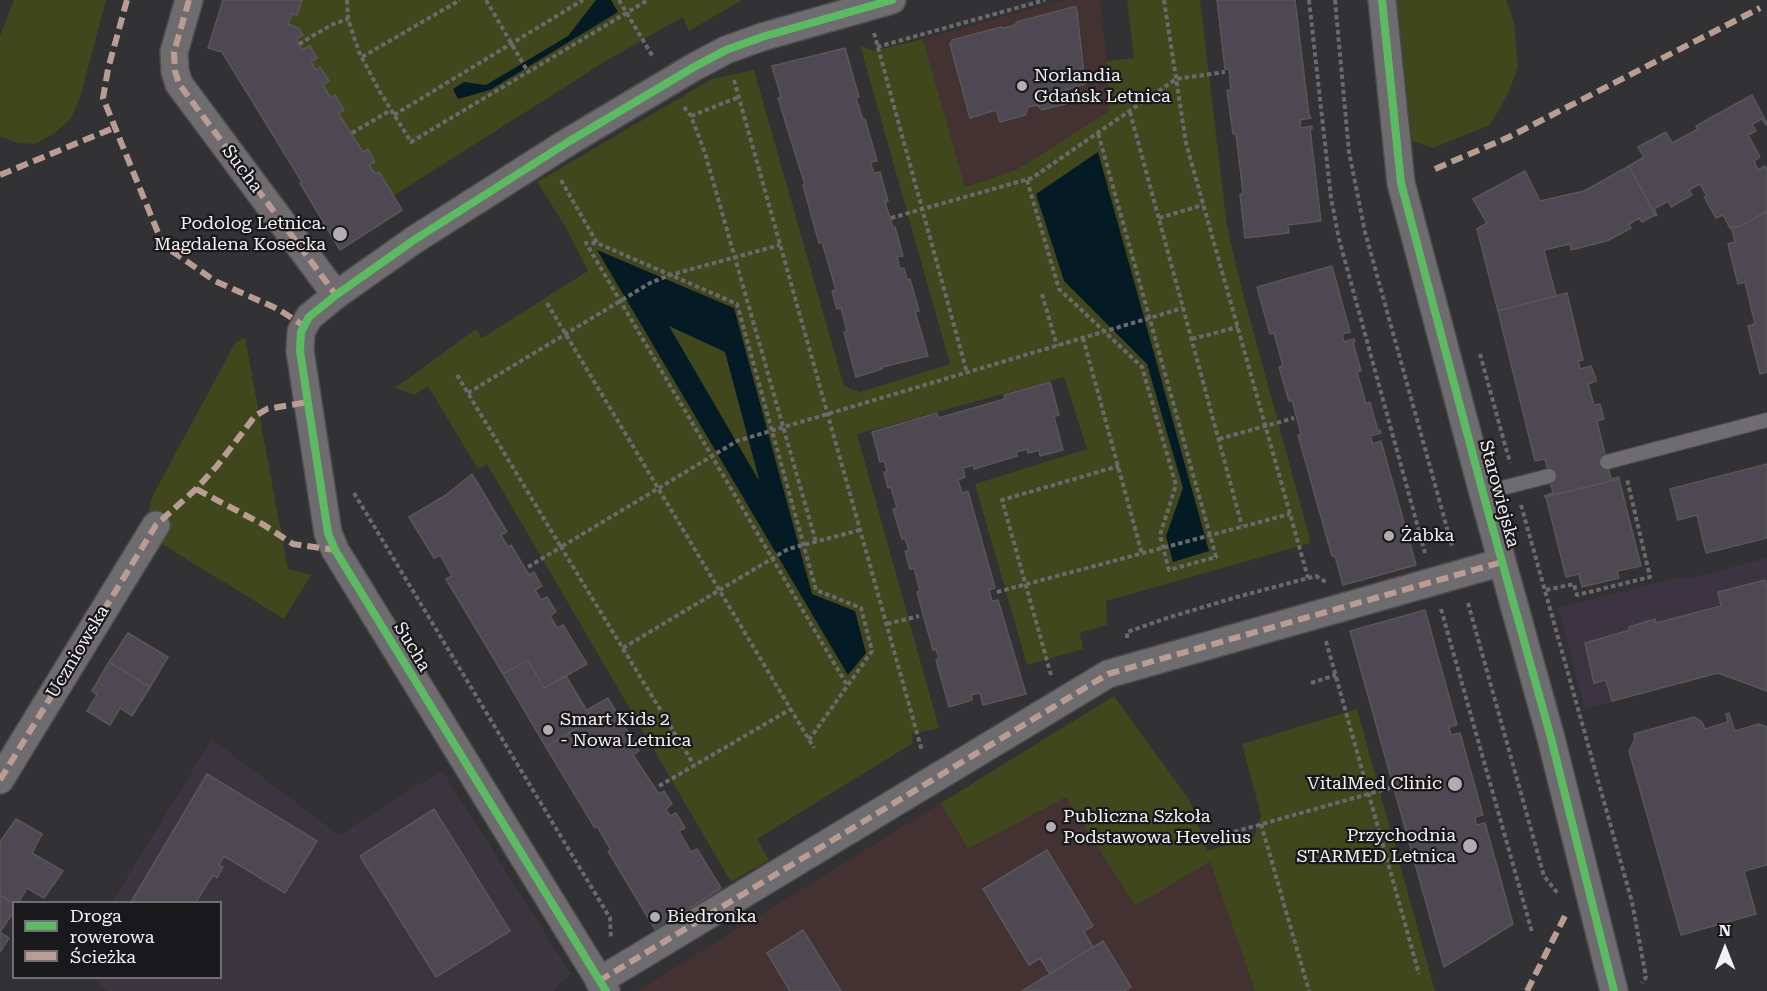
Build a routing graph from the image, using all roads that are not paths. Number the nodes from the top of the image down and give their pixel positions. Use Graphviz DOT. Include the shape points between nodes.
graph roads {
  1 [pos="189,0"];
  2 [pos="892,0"];
  3 [pos="1382,0"];
  4 [pos="336,295"];
  5 [pos="1767,420"];
  6 [pos="1607,462"];
  7 [pos="1549,476"];
  8 [pos="1483,493"];
  9 [pos="156,525"];
  10 [pos="1502,562"];
  11 [pos="0,780"];
  12 [pos="608,981"];
  13 [pos="1626,990"];
  1 -- 4 [label="street, Sucha" via="174,52 179,84"];
  2 -- 4 [label="street" via="726,50 510,178"];
  3 -- 8 [label="street, Starowiejska" via="1401,183"];
  4 -- 12 [label="street, Sucha" via="309,317 301,332 300,351 328,533 335,550"];
  5 -- 6 [label="lane"];
  7 -- 8 [label="lane"];
  8 -- 10 [label="street, Starowiejska"];
  9 -- 11 [label="street, Uczniowska"];
  10 -- 12 [label="street" via="1108,674"];
  10 -- 13 [label="street, Starowiejska"];
}
